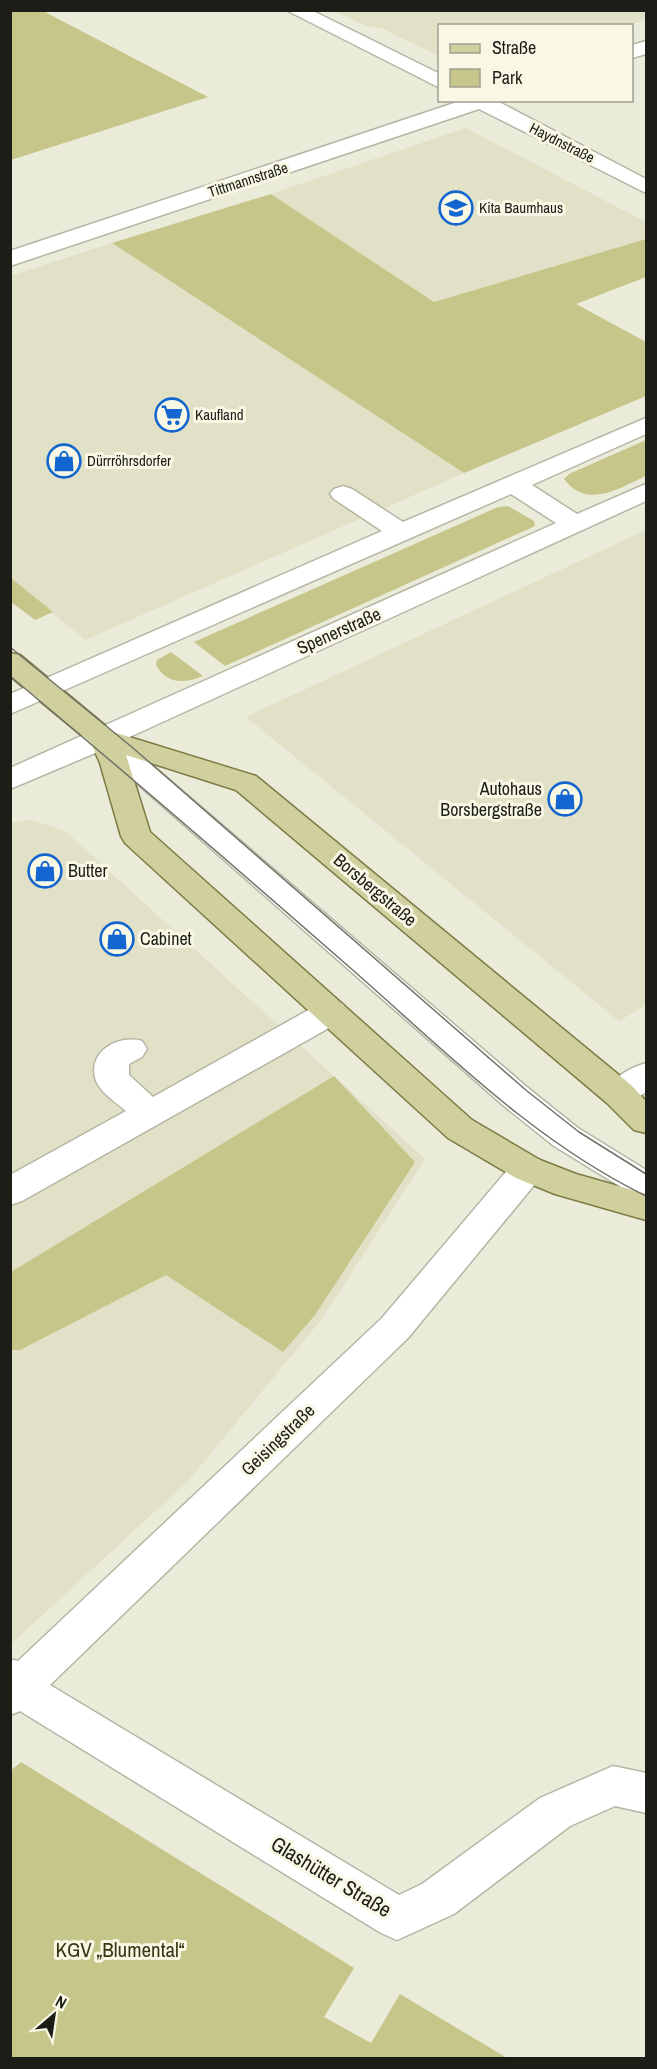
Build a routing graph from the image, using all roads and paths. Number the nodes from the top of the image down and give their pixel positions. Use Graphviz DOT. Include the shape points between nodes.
graph roads {
  1 [pos="295,10"];
  2 [pos="438,81"];
  3 [pos="478,102"];
  4 [pos="483,102"];
  5 [pos="646,187"];
  6 [pos="10,259"];
  7 [pos="646,425"];
  8 [pos="513,484"];
  9 [pos="646,492"];
  10 [pos="343,494"];
  11 [pos="575,524"];
  12 [pos="402,533"];
  13 [pos="10,661"];
  14 [pos="45,689"];
  15 [pos="10,705"];
  16 [pos="103,738"];
  17 [pos="10,780"];
  18 [pos="331,1012"];
  19 [pos="130,1049"];
  20 [pos="646,1075"];
  21 [pos="619,1094"];
  22 [pos="149,1113"];
  23 [pos="646,1121"];
  24 [pos="528,1169"];
  25 [pos="646,1186"];
  26 [pos="10,1192"];
  27 [pos="646,1207"];
  28 [pos="13,1687"];
  29 [pos="646,1793"];
  1 -- 2 [label="street"];
  3 -- 6 [label="street, Tittmannstraße"];
  4 -- 5 [label="street, Haydnstraße"];
  7 -- 8 [label="street"];
  8 -- 11 [label="street"];
  8 -- 12 [label="street"];
  9 -- 11 [label="street, Spenerstraße"];
  10 -- 12 [label="street"];
  11 -- 16 [label="street, Spenerstraße"];
  12 -- 14 [label="street"];
  13 -- 14 [label="main road, Borsbergstraße"];
  14 -- 15 [label="street"];
  14 -- 16 [label="main road, Borsbergstraße"];
  16 -- 17 [label="street, Spenerstraße"];
  16 -- 18 [label="main road, Borsbergstraße" via="115,763 136,836"];
  16 -- 21 [label="main road, Borsbergstraße" via="246,783"];
  16 -- 25 [label="street" via="516,1097 566,1137"];
  18 -- 22 [label="street"];
  18 -- 24 [label="main road, Borsbergstraße" via="460,1129"];
  19 -- 22 [label="street" via="113,1059 112,1078"];
  20 -- 21 [label="street"];
  21 -- 23 [label="main road, Borsbergstraße"];
  22 -- 26 [label="street"];
  24 -- 27 [label="main road, Borsbergstraße" via="567,1185"];
  24 -- 28 [label="street, Geisingstraße" via="395,1328"];
  28 -- 29 [label="street, Glashütter Straße" via="397,1918 438,1899 555,1812 613,1786"];
}
